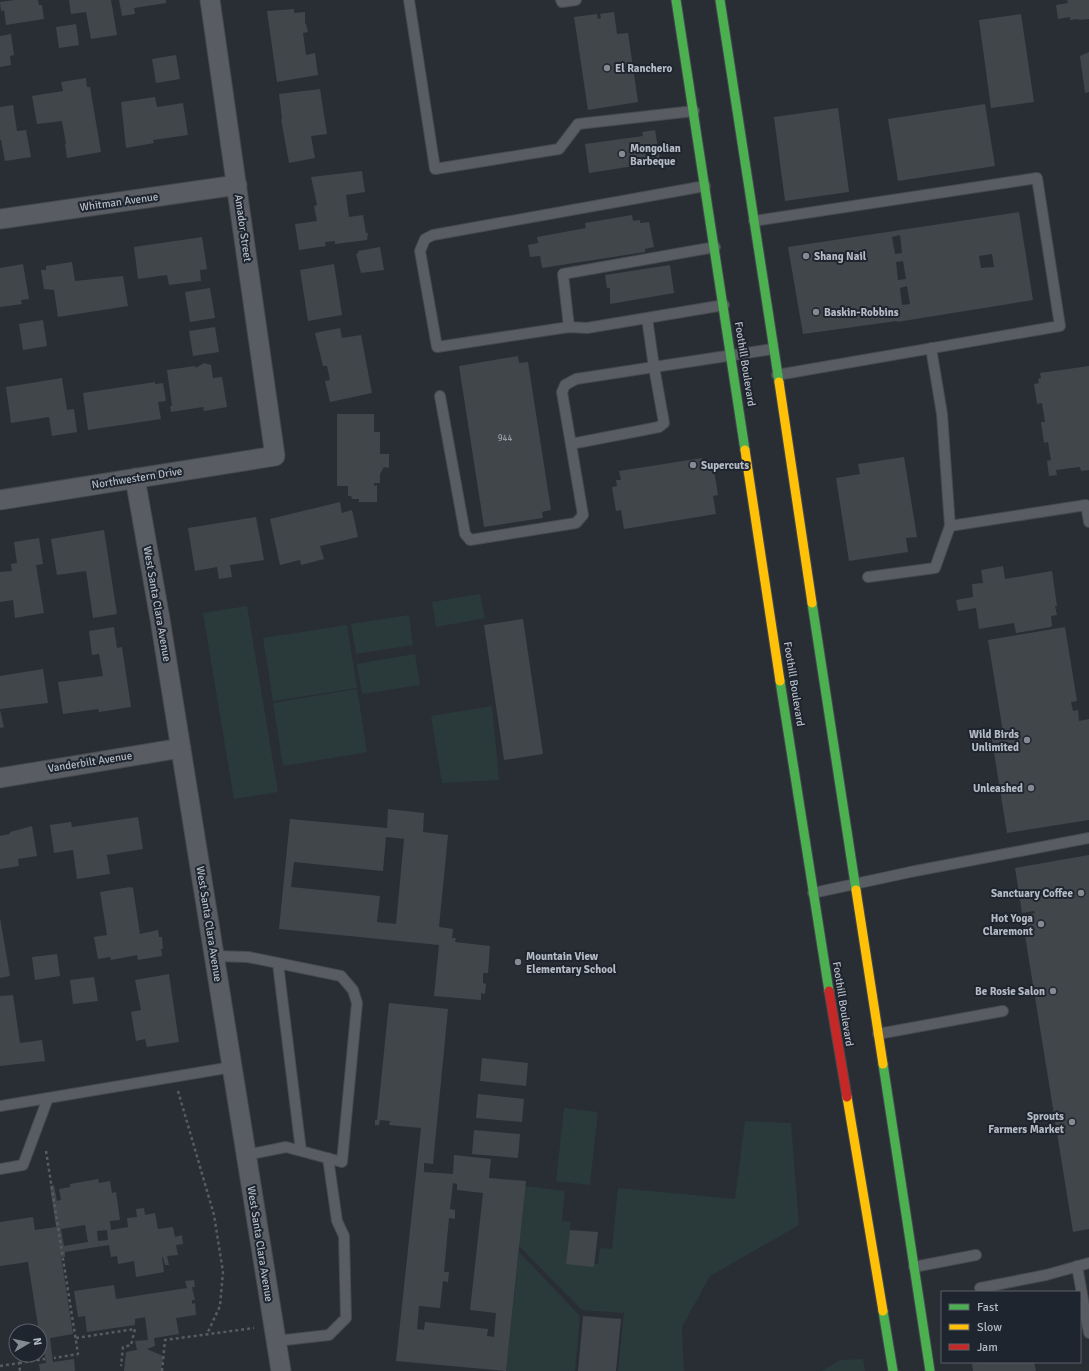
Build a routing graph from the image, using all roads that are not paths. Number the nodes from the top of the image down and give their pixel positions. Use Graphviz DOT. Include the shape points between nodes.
graph roads {
  1 [pos="210,0"];
  2 [pos="409,0"];
  3 [pos="561,0"];
  4 [pos="576,0"];
  5 [pos="676,0"];
  6 [pos="720,0"];
  7 [pos="694,111"];
  8 [pos="237,185"];
  9 [pos="705,186"];
  10 [pos="0,219"];
  11 [pos="754,221"];
  12 [pos="715,246"];
  13 [pos="724,305"];
  14 [pos="647,318"];
  15 [pos="569,327"];
  16 [pos="931,348"];
  17 [pos="773,349"];
  18 [pos="732,355"];
  19 [pos="654,367"];
  20 [pos="777,375"];
  21 [pos="440,396"];
  22 [pos="571,444"];
  23 [pos="275,456"];
  24 [pos="135,478"];
  25 [pos="0,500"];
  26 [pos="1089,522"];
  27 [pos="950,526"];
  28 [pos="868,577"];
  29 [pos="181,748"];
  30 [pos="0,778"];
  31 [pos="1089,838"];
  32 [pos="855,885"];
  33 [pos="813,893"];
  34 [pos="214,956"];
  35 [pos="278,964"];
  36 [pos="1003,1011"];
  37 [pos="878,1034"];
  38 [pos="232,1067"];
  39 [pos="48,1098"];
  40 [pos="0,1106"];
  41 [pos="302,1151"];
  42 [pos="246,1154"];
  43 [pos="328,1158"];
  44 [pos="0,1169"];
  45 [pos="976,1255"];
  46 [pos="1089,1263"];
  47 [pos="1077,1266"];
  48 [pos="914,1267"];
  49 [pos="980,1288"];
  50 [pos="1089,1333"];
  51 [pos="276,1341"];
  52 [pos="281,1371"];
  53 [pos="893,1371"];
  54 [pos="930,1371"];
  1 -- 8 [label="street, Amador Street"];
  2 -- 7 [label="lane" via="435,169 559,149 578,124"];
  3 -- 4 [label="lane"];
  5 -- 7 [label="main road, Foothill Boulevard"];
  6 -- 11 [label="main road"];
  7 -- 9 [label="main road, Foothill Boulevard"];
  8 -- 10 [label="street, Whitman Avenue"];
  8 -- 23 [label="street, Amador Street"];
  9 -- 12 [label="main road, Foothill Boulevard"];
  9 -- 15 [label="lane" via="425,239 420,251 437,347"];
  11 -- 16 [label="lane" via="1037,178 1060,326"];
  11 -- 17 [label="main road"];
  12 -- 13 [label="main road, Foothill Boulevard"];
  12 -- 15 [label="lane" via="563,274"];
  13 -- 14 [label="lane"];
  13 -- 18 [label="main road, Foothill Boulevard"];
  14 -- 15 [label="lane" via="587,328"];
  14 -- 19 [label="lane"];
  16 -- 20 [label="lane"];
  16 -- 27 [label="lane" via="942,414"];
  17 -- 18 [label="lane"];
  17 -- 20 [label="main road"];
  18 -- 19 [label="lane"];
  18 -- 33 [label="main road, Foothill Boulevard"];
  19 -- 22 [label="lane" via="569,381 562,392"];
  19 -- 22 [label="lane" via="664,423 659,427"];
  20 -- 32 [label="main road"];
  21 -- 22 [label="lane" via="465,534 470,540 576,523 583,515"];
  23 -- 24 [label="street, Northwestern Drive"];
  24 -- 25 [label="street, Northwestern Drive"];
  24 -- 29 [label="street, West Santa Clara Avenue"];
  26 -- 27 [label="lane" via="1086,505"];
  27 -- 28 [label="lane" via="935,568"];
  29 -- 30 [label="street, Vanderbilt Avenue"];
  29 -- 34 [label="street, West Santa Clara Avenue"];
  31 -- 32 [label="lane"];
  32 -- 33 [label="lane"];
  32 -- 37 [label="main road"];
  33 -- 53 [label="main road, Foothill Boulevard"];
  34 -- 35 [label="lane" via="248,957"];
  34 -- 38 [label="street, West Santa Clara Avenue"];
  35 -- 41 [label="lane"];
  35 -- 43 [label="lane" via="341,976 353,990 357,1003 342,1162"];
  36 -- 37 [label="lane"];
  37 -- 48 [label="main road"];
  38 -- 39 [label="lane"];
  38 -- 42 [label="street, West Santa Clara Avenue"];
  39 -- 40 [label="lane"];
  39 -- 44 [label="lane" via="23,1165"];
  41 -- 42 [label="lane" via="286,1147"];
  41 -- 43 [label="lane"];
  42 -- 51 [label="street, West Santa Clara Avenue"];
  43 -- 51 [label="lane" via="337,1221 344,1236 346,1318 329,1335"];
  45 -- 48 [label="lane"];
  46 -- 47 [label="lane"];
  47 -- 49 [label="lane"];
  47 -- 50 [label="lane"];
  48 -- 54 [label="main road"];
  51 -- 52 [label="street, West Santa Clara Avenue"];
}
